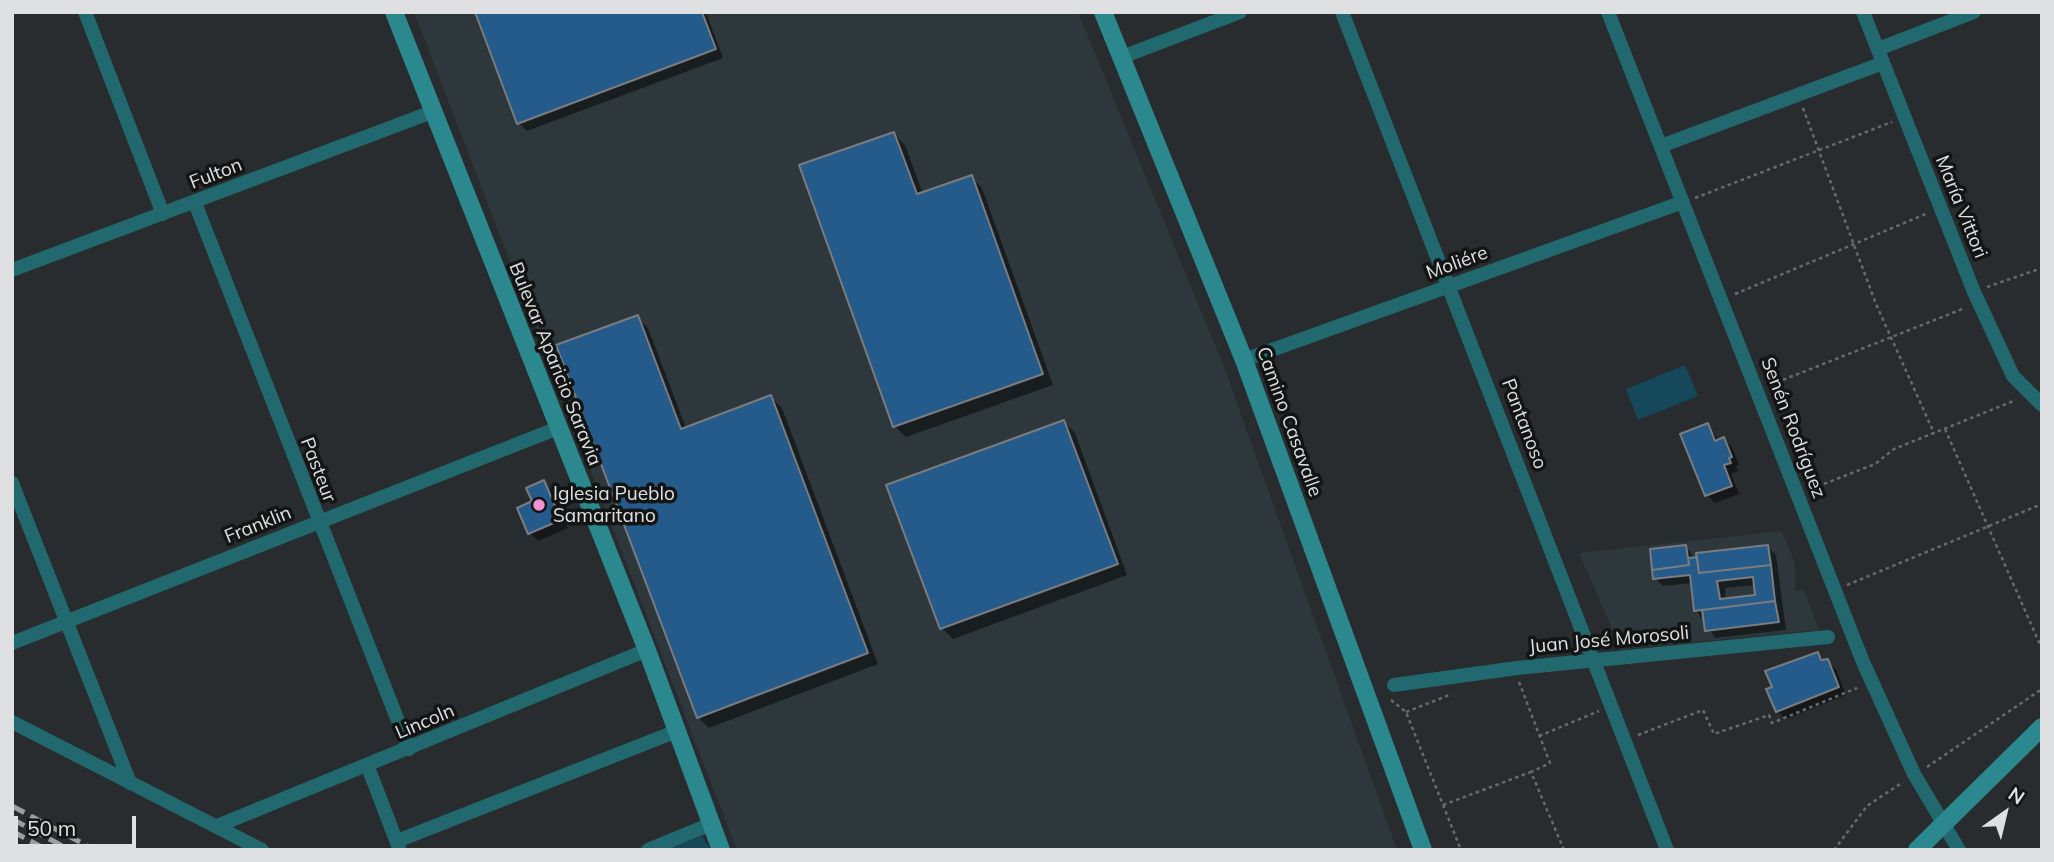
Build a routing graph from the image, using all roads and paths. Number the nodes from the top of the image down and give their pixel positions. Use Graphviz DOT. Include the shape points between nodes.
graph roads {
  1 [pos="85,12"];
  2 [pos="394,12"];
  3 [pos="1103,12"];
  4 [pos="1240,12"];
  5 [pos="1342,12"];
  6 [pos="1608,12"];
  7 [pos="1863,12"];
  8 [pos="1974,12"];
  9 [pos="1880,56"];
  10 [pos="1122,57"];
  11 [pos="1798,95"];
  12 [pos="432,112"];
  13 [pos="1904,117"];
  14 [pos="1661,146"];
  15 [pos="1818,150"];
  16 [pos="1683,202"];
  17 [pos="195,203"];
  18 [pos="1941,207"];
  19 [pos="163,214"];
  20 [pos="1853,243"];
  21 [pos="2042,268"];
  22 [pos="12,270"];
  23 [pos="1450,286"];
  24 [pos="1977,297"];
  25 [pos="1721,300"];
  26 [pos="1889,337"];
  27 [pos="1244,360"];
  28 [pos="1757,390"];
  29 [pos="2030,395"];
  30 [pos="2042,405"];
  31 [pos="558,428"];
  32 [pos="1945,429"];
  33 [pos="1934,433"];
  34 [pos="12,483"];
  35 [pos="1798,495"];
  36 [pos="2042,504"];
  37 [pos="318,522"];
  38 [pos="1988,528"];
  39 [pos="1835,590"];
  40 [pos="68,620"];
  41 [pos="1828,637"];
  42 [pos="12,643"];
  43 [pos="2042,649"];
  44 [pos="647,650"];
  45 [pos="1594,661"];
  46 [pos="1517,668"];
  47 [pos="1872,681"];
  48 [pos="2042,689"];
  49 [pos="1391,691"];
  50 [pos="1612,706"];
  51 [pos="12,722"];
  52 [pos="2042,727"];
  53 [pos="677,732"];
  54 [pos="1539,736"];
  55 [pos="1625,740"];
  56 [pos="409,749"];
  57 [pos="368,767"];
  58 [pos="1531,772"];
  59 [pos="1914,775"];
  60 [pos="130,783"];
  61 [pos="1443,805"];
  62 [pos="1944,823"];
  63 [pos="711,824"];
  64 [pos="217,826"];
  65 [pos="398,845"];
  66 [pos="262,850"];
  67 [pos="648,850"];
  68 [pos="721,850"];
  69 [pos="1423,850"];
  70 [pos="1461,850"];
  71 [pos="1564,850"];
  72 [pos="1667,850"];
  73 [pos="1834,850"];
  74 [pos="1917,850"];
  75 [pos="1959,850"];
  1 -- 19 [label="street"];
  2 -- 12 [label="street, Bulevar Aparicio Saravia"];
  3 -- 10 [label="street, Camino Casavalle"];
  4 -- 10 [label="street"];
  5 -- 23 [label="street, Pantanoso"];
  6 -- 14 [label="street, Senén Rodríguez"];
  7 -- 9 [label="street, María Vittori"];
  8 -- 9 [label="street"];
  9 -- 11 [label="street"];
  9 -- 13 [label="street, María Vittori"];
  10 -- 27 [label="street, Camino Casavalle"];
  11 -- 14 [label="street"];
  11 -- 15 [label="path"];
  12 -- 17 [label="street, Fulton"];
  12 -- 31 [label="street, Bulevar Aparicio Saravia"];
  13 -- 15 [label="path"];
  13 -- 18 [label="street, María Vittori"];
  14 -- 16 [label="street, Senén Rodríguez"];
  15 -- 16 [label="path"];
  15 -- 20 [label="path"];
  16 -- 23 [label="street, Moliére"];
  16 -- 25 [label="street, Senén Rodríguez"];
  17 -- 19 [label="street, Fulton"];
  17 -- 37 [label="street, Pasteur"];
  18 -- 20 [label="path"];
  18 -- 24 [label="street, María Vittori"];
  19 -- 22 [label="street, Fulton"];
  20 -- 25 [label="path" via="1848,249"];
  20 -- 26 [label="path"];
  21 -- 24 [label="path"];
  23 -- 27 [label="street, Moliére"];
  23 -- 45 [label="street, Pantanoso"];
  24 -- 26 [label="path"];
  24 -- 29 [label="street, María Vittori" via="2012,376"];
  25 -- 28 [label="street, Senén Rodríguez"];
  26 -- 28 [label="path"];
  26 -- 33 [label="path"];
  27 -- 69 [label="street, Camino Casavalle"];
  28 -- 35 [label="street, Senén Rodríguez"];
  29 -- 30 [label="street, María Vittori"];
  29 -- 32 [label="path"];
  31 -- 37 [label="street, Franklin"];
  31 -- 44 [label="street, Bulevar Aparicio Saravia"];
  32 -- 33 [label="path"];
  32 -- 38 [label="path"];
  33 -- 35 [label="path" via="1894,449 1875,464"];
  34 -- 40 [label="street"];
  35 -- 39 [label="street, Senén Rodríguez"];
  36 -- 38 [label="path"];
  37 -- 40 [label="street, Franklin"];
  37 -- 56 [label="street, Pasteur"];
  38 -- 39 [label="path"];
  38 -- 43 [label="path"];
  39 -- 47 [label="street, Senén Rodríguez"];
  40 -- 42 [label="street, Franklin"];
  40 -- 60 [label="street"];
  41 -- 45 [label="street, Juan José Morosoli"];
  44 -- 53 [label="street, Bulevar Aparicio Saravia"];
  44 -- 56 [label="street, Lincoln"];
  45 -- 46 [label="street, Juan José Morosoli"];
  45 -- 50 [label="street, Pantanoso"];
  46 -- 49 [label="street, Juan José Morosoli"];
  46 -- 54 [label="path" via="1520,689"];
  47 -- 55 [label="path" via="1772,723 1769,715 1714,734 1703,710"];
  47 -- 59 [label="street, Senén Rodríguez"];
  48 -- 59 [label="path"];
  49 -- 61 [label="path" via="1406,712"];
  50 -- 54 [label="path"];
  50 -- 55 [label="street, Pantanoso"];
  51 -- 60 [label="street"];
  52 -- 62 [label="street"];
  53 -- 63 [label="street, Bulevar Aparicio Saravia"];
  53 -- 65 [label="street"];
  54 -- 58 [label="path" via="1550,763"];
  55 -- 72 [label="street, Pantanoso"];
  56 -- 57 [label="street, Lincoln"];
  57 -- 64 [label="street, Lincoln"];
  57 -- 65 [label="street"];
  58 -- 61 [label="path"];
  58 -- 71 [label="path"];
  59 -- 62 [label="street, Senén Rodríguez"];
  59 -- 73 [label="path" via="1867,806"];
  60 -- 64 [label="street"];
  61 -- 70 [label="path"];
  62 -- 74 [label="street"];
  62 -- 75 [label="street, Senén Rodríguez"];
  63 -- 67 [label="street"];
  63 -- 68 [label="street, Bulevar Aparicio Saravia"];
  64 -- 66 [label="street"];
}
